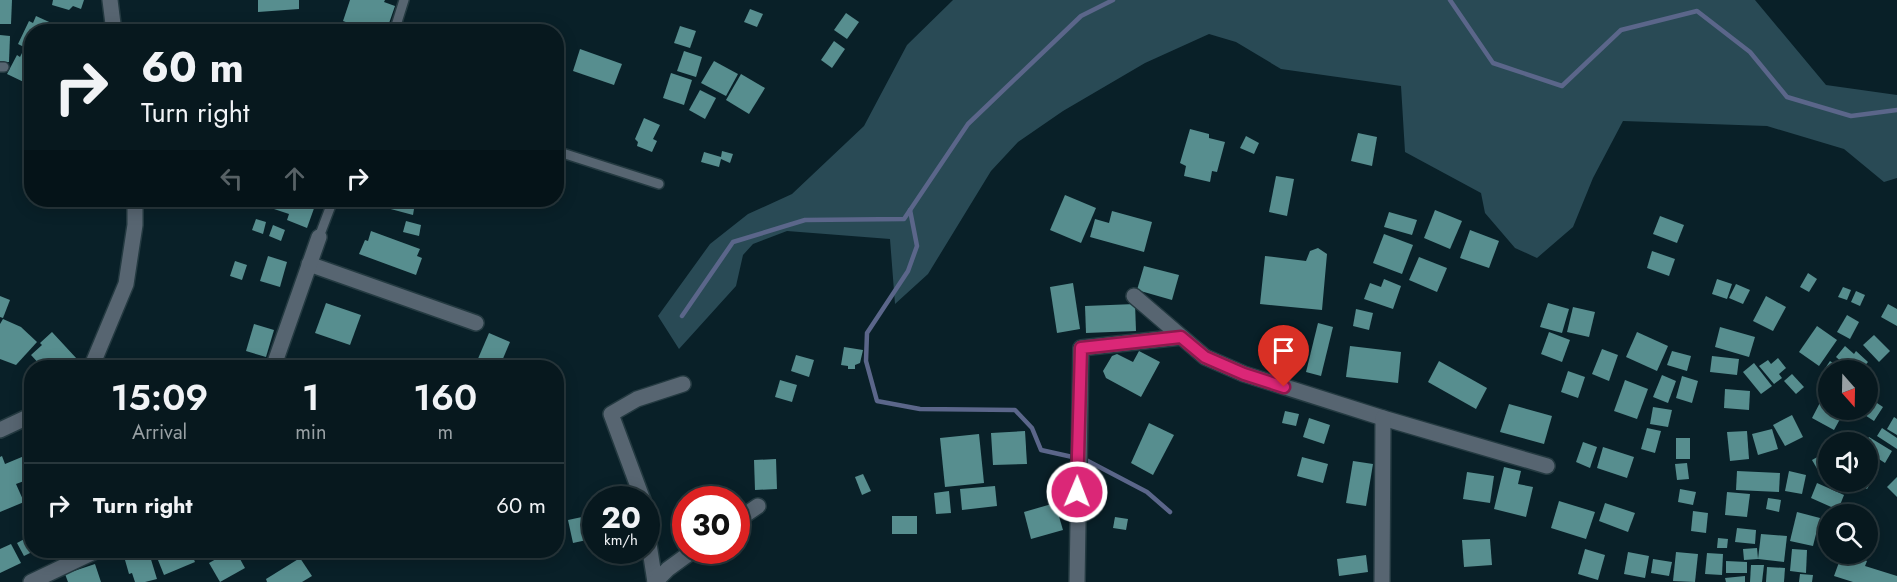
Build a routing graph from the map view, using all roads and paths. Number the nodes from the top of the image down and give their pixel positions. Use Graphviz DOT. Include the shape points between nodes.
graph roads {
  1 [pos="110,0"];
  2 [pos="404,0"];
  3 [pos="113,24"];
  4 [pos="396,24"];
  5 [pos="564,154"];
  6 [pos="659,184"];
  7 [pos="135,207"];
  8 [pos="330,207"];
  9 [pos="319,237"];
  10 [pos="309,264"];
  11 [pos="1134,296"];
  12 [pos="476,323"];
  13 [pos="1181,337"];
  14 [pos="94,360"];
  15 [pos="276,360"];
  16 [pos="683,384"];
  17 [pos="1383,418"];
  18 [pos="24,419"];
  19 [pos="0,430"];
  20 [pos="1547,466"];
  21 [pos="637,486"];
  22 [pos="758,506"];
  23 [pos="750,511"];
  24 [pos="81,558"];
  25 [pos="652,564"];
  26 [pos="675,564"];
  27 [pos="31,582"];
  28 [pos="655,582"];
  29 [pos="1077,582"];
  30 [pos="1382,582"];
  1 -- 3 [label="street"];
  2 -- 4 [label="lane"];
  5 -- 6 [label="lane"];
  7 -- 14 [label="street" via="126,284"];
  8 -- 9 [label="lane"];
  9 -- 10 [label="street"];
  10 -- 12 [label="street"];
  10 -- 15 [label="street"];
  11 -- 13 [label="street"];
  13 -- 17 [label="street" via="1205,357 1244,374"];
  13 -- 29 [label="street" via="1081,348"];
  16 -- 21 [label="street" via="637,399 610,414"];
  17 -- 20 [label="street"];
  17 -- 30 [label="street"];
  18 -- 19 [label="street"];
  22 -- 23 [label="street"];
  24 -- 27 [label="street"];
  25 -- 28 [label="street"];
  26 -- 28 [label="street"];
}
